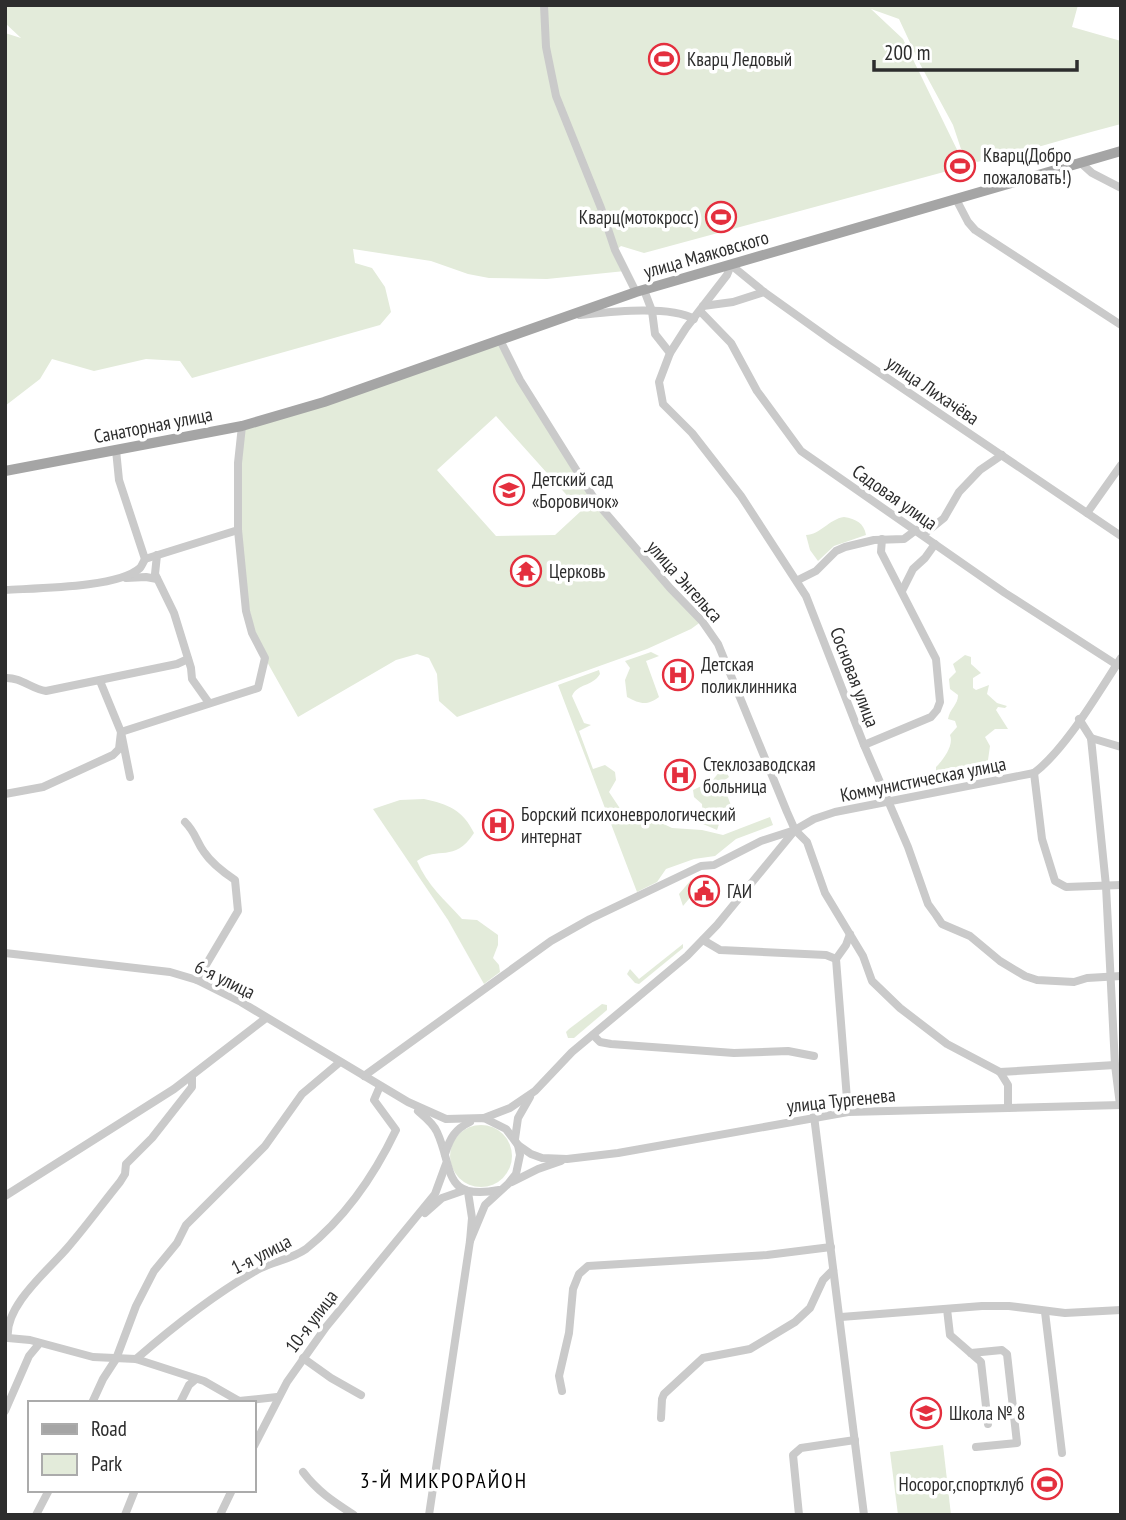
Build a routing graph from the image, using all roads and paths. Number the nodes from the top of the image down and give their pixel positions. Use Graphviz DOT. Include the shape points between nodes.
graph roads {
  1 [pos="544,5"];
  2 [pos="1121,151"];
  3 [pos="1082,164"];
  4 [pos="1121,188"];
  5 [pos="957,201"];
  6 [pos="731,265"];
  7 [pos="640,291"];
  8 [pos="764,292"];
  9 [pos="652,311"];
  10 [pos="699,312"];
  11 [pos="564,317"];
  12 [pos="1121,326"];
  13 [pos="500,340"];
  14 [pos="670,353"];
  15 [pos="306,408"];
  16 [pos="242,426"];
  17 [pos="116,450"];
  18 [pos="1002,455"];
  19 [pos="1121,465"];
  20 [pos="5,471"];
  21 [pos="1087,513"];
  22 [pos="238,530"];
  23 [pos="920,533"];
  24 [pos="1121,536"];
  25 [pos="882,539"];
  26 [pos="935,544"];
  27 [pos="157,555"];
  28 [pos="145,559"];
  29 [pos="121,578"];
  30 [pos="158,579"];
  31 [pos="798,580"];
  32 [pos="5,590"];
  33 [pos="902,591"];
  34 [pos="188,659"];
  35 [pos="1119,662"];
  36 [pos="5,678"];
  37 [pos="100,681"];
  38 [pos="209,703"];
  39 [pos="1079,719"];
  40 [pos="121,732"];
  41 [pos="1091,738"];
  42 [pos="864,745"];
  43 [pos="1121,747"];
  44 [pos="1034,773"];
  45 [pos="130,777"];
  46 [pos="5,794"];
  47 [pos="889,801"];
  48 [pos="185,822"];
  49 [pos="795,830"];
  50 [pos="1121,885"];
  51 [pos="1106,886"];
  52 [pos="850,934"];
  53 [pos="703,940"];
  54 [pos="5,953"];
  55 [pos="836,959"];
  56 [pos="1121,976"];
  57 [pos="1110,977"];
  58 [pos="197,980"];
  59 [pos="266,1018"];
  60 [pos="593,1035"];
  61 [pos="814,1056"];
  62 [pos="340,1062"];
  63 [pos="1115,1065"];
  64 [pos="1000,1072"];
  65 [pos="192,1076"];
  66 [pos="364,1076"];
  67 [pos="380,1086"];
  68 [pos="534,1091"];
  69 [pos="408,1102"];
  70 [pos="1120,1105"];
  71 [pos="1008,1108"];
  72 [pos="848,1112"];
  73 [pos="814,1116"];
  74 [pos="484,1118"];
  75 [pos="473,1120"];
  76 [pos="516,1142"];
  77 [pos="445,1154"];
  78 [pos="567,1159"];
  79 [pos="446,1164"];
  80 [pos="508,1184"];
  81 [pos="499,1190"];
  82 [pos="467,1191"];
  83 [pos="5,1196"];
  84 [pos="410,1227"];
  85 [pos="470,1241"];
  86 [pos="831,1247"];
  87 [pos="833,1270"];
  88 [pos="947,1309"];
  89 [pos="1121,1310"];
  90 [pos="1045,1312"];
  91 [pos="841,1317"];
  92 [pos="7,1339"];
  93 [pos="38,1344"];
  94 [pos="971,1353"];
  95 [pos="303,1358"];
  96 [pos="116,1359"];
  97 [pos="136,1359"];
  98 [pos="196,1379"];
  99 [pos="562,1391"];
  100 [pos="361,1395"];
  101 [pos="277,1397"];
  102 [pos="93,1401"];
  103 [pos="181,1401"];
  104 [pos="5,1411"];
  105 [pos="661,1418"];
  106 [pos="988,1424"];
  107 [pos="855,1440"];
  108 [pos="256,1442"];
  109 [pos="976,1447"];
  110 [pos="1062,1453"];
  111 [pos="303,1472"];
  112 [pos="49,1492"];
  113 [pos="134,1492"];
  114 [pos="231,1492"];
  115 [pos="36,1515"];
  116 [pos="125,1515"];
  117 [pos="220,1515"];
  118 [pos="354,1515"];
  119 [pos="429,1515"];
  120 [pos="799,1515"];
  121 [pos="864,1515"];
  1 -- 7 [label="street" via="555,96 615,250"];
  2 -- 3 [label="main road, улица Маяковского"];
  3 -- 4 [label="street"];
  3 -- 5 [label="main road, улица Маяковского"];
  5 -- 6 [label="main road, улица Маяковского"];
  5 -- 12 [label="street" via="975,230"];
  6 -- 7 [label="main road, улица Маяковского"];
  6 -- 8 [label="street, улица Лихачёва"];
  6 -- 10 [label="street, Сосновая улица"];
  7 -- 9 [label="street"];
  7 -- 11 [label="main road, улица Маяковского"];
  8 -- 10 [label="street"];
  8 -- 18 [label="street, улица Лихачёва"];
  9 -- 10 [label="street"];
  9 -- 11 [label="street"];
  9 -- 14 [label="street" via="655,334"];
  10 -- 14 [label="street, Сосновая улица"];
  10 -- 23 [label="street, Садовая улица" via="731,343 757,391 801,451"];
  11 -- 13 [label="main road, улица Маяковского"];
  13 -- 15 [label="main road, улица Маяковского"];
  13 -- 49 [label="street, улица Энгельса" via="597,503 719,644"];
  14 -- 31 [label="street, Сосновая улица" via="659,382 663,404 741,496"];
  15 -- 16 [label="main road, Санаторная улица"];
  16 -- 17 [label="main road, Санаторная улица"];
  16 -- 22 [label="street"];
  17 -- 20 [label="main road, Санаторная улица"];
  17 -- 28 [label="street" via="119,480"];
  18 -- 21 [label="street, улица Лихачёва"];
  18 -- 23 [label="street" via="959,492 944,518"];
  19 -- 21 [label="street"];
  21 -- 24 [label="street, улица Лихачёва"];
  22 -- 27 [label="street"];
  22 -- 38 [label="street" via="246,611 264,658 258,688"];
  23 -- 25 [label="street"];
  23 -- 26 [label="street, Садовая улица"];
  25 -- 31 [label="street" via="836,551"];
  25 -- 33 [label="street" via="881,552"];
  26 -- 33 [label="street" via="913,569"];
  26 -- 35 [label="street, Садовая улица"];
  27 -- 28 [label="street"];
  27 -- 30 [label="street" via="154,569"];
  28 -- 29 [label="street" via="141,568"];
  29 -- 30 [label="street"];
  29 -- 32 [label="street"];
  30 -- 34 [label="street"];
  31 -- 42 [label="street, Сосновая улица"];
  33 -- 42 [label="street" via="936,659 940,702 931,717"];
  34 -- 37 [label="street"];
  34 -- 38 [label="street" via="191,679"];
  35 -- 39 [label="street, Коммунистическая улица"];
  36 -- 37 [label="street" via="18,679 40,691"];
  37 -- 40 [label="street"];
  38 -- 40 [label="street"];
  39 -- 41 [label="street"];
  39 -- 44 [label="street, Коммунистическая улица"];
  40 -- 45 [label="street"];
  40 -- 46 [label="street" via="119,749 113,755 43,787"];
  41 -- 43 [label="street"];
  41 -- 51 [label="street"];
  42 -- 47 [label="street, Сосновая улица"];
  44 -- 47 [label="street, Коммунистическая улица"];
  44 -- 51 [label="street" via="1042,839 1055,881 1066,887"];
  47 -- 49 [label="street, Коммунистическая улица" via="814,818"];
  47 -- 57 [label="street, Сосновая улица" via="928,904 943,923 1037,980 1074,982"];
  48 -- 58 [label="street" via="195,832 201,850 235,880 238,911"];
  49 -- 52 [label="street, улица Энгельса" via="807,842 825,892"];
  49 -- 53 [label="street, Коммунистическая улица"];
  49 -- 66 [label="street" via="714,865 701,866 551,941"];
  50 -- 51 [label="street"];
  51 -- 57 [label="street"];
  52 -- 55 [label="street"];
  52 -- 64 [label="street, улица Энгельса" via="872,981 900,1008 947,1044"];
  53 -- 55 [label="street" via="720,950"];
  53 -- 60 [label="street, Коммунистическая улица"];
  54 -- 58 [label="street, 6-я улица" via="170,972"];
  55 -- 72 [label="street"];
  56 -- 57 [label="street, Сосновая улица"];
  57 -- 63 [label="street"];
  58 -- 59 [label="street, 6-я улица"];
  59 -- 62 [label="street, 6-я улица"];
  59 -- 65 [label="street"];
  60 -- 61 [label="street" via="611,1044"];
  60 -- 68 [label="street, Коммунистическая улица"];
  62 -- 66 [label="street, 6-я улица"];
  62 -- 96 [label="street" via="302,1094 265,1146 186,1224 154,1271"];
  63 -- 64 [label="street"];
  63 -- 70 [label="street"];
  64 -- 71 [label="street" via="1008,1085"];
  65 -- 83 [label="street"];
  65 -- 92 [label="street" via="192,1087 126,1164 120,1182 36,1279 14,1314"];
  66 -- 67 [label="street, 6-я улица"];
  67 -- 69 [label="street, 6-я улица"];
  67 -- 97 [label="street, 1-я улица" via="374,1100 396,1130 353,1204 304,1251 259,1269 216,1296"];
  68 -- 74 [label="street, Коммунистическая улица" via="510,1108"];
  68 -- 76 [label="street, Коммунистическая улица" via="518,1118"];
  69 -- 75 [label="street" via="446,1119"];
  69 -- 77 [label="street" via="436,1129"];
  70 -- 71 [label="street, улица Тургенева"];
  71 -- 72 [label="street, улица Тургенева"];
  72 -- 73 [label="street, улица Тургенева"];
  73 -- 78 [label="street, улица Тургенева"];
  73 -- 86 [label="street"];
  74 -- 75 [label="street"];
  74 -- 76 [label="street" via="506,1129"];
  75 -- 77 [label="street" via="449,1139"];
  76 -- 78 [label="street, улица Тургенева" via="542,1158"];
  76 -- 80 [label="street" via="519,1164"];
  77 -- 79 [label="street"];
  78 -- 80 [label="street, улица Тургенева"];
  79 -- 82 [label="street" via="450,1175"];
  79 -- 84 [label="street, 10-я улица" via="435,1194"];
  80 -- 81 [label="street"];
  81 -- 82 [label="street"];
  81 -- 85 [label="street" via="485,1205"];
  82 -- 84 [label="street, 10-я улица" via="442,1198"];
  82 -- 85 [label="street"];
  84 -- 95 [label="street, 10-я улица"];
  85 -- 119 [label="street"];
  86 -- 87 [label="street"];
  86 -- 99 [label="street" via="588,1266 573,1289 559,1376"];
  87 -- 91 [label="street"];
  87 -- 105 [label="street" via="807,1312 794,1322 750,1349 698,1361 664,1394"];
  88 -- 90 [label="street" via="1009,1306"];
  88 -- 91 [label="street"];
  88 -- 94 [label="street" via="950,1335"];
  89 -- 90 [label="street"];
  90 -- 110 [label="street"];
  91 -- 107 [label="street"];
  92 -- 93 [label="street"];
  93 -- 96 [label="street"];
  93 -- 104 [label="street"];
  94 -- 106 [label="street" via="982,1366"];
  94 -- 109 [label="street" via="1002,1350 1007,1354 1017,1443"];
  95 -- 100 [label="street"];
  95 -- 101 [label="street, 10-я улица"];
  96 -- 97 [label="street"];
  96 -- 102 [label="street"];
  97 -- 98 [label="street"];
  98 -- 101 [label="street" via="239,1401"];
  98 -- 103 [label="street"];
  101 -- 108 [label="street, 10-я улица"];
  107 -- 120 [label="street" via="801,1448 793,1455"];
  107 -- 121 [label="street"];
  111 -- 118 [label="street" via="333,1503"];
  112 -- 115 [label="street"];
  113 -- 116 [label="street"];
  114 -- 117 [label="street"];
}
